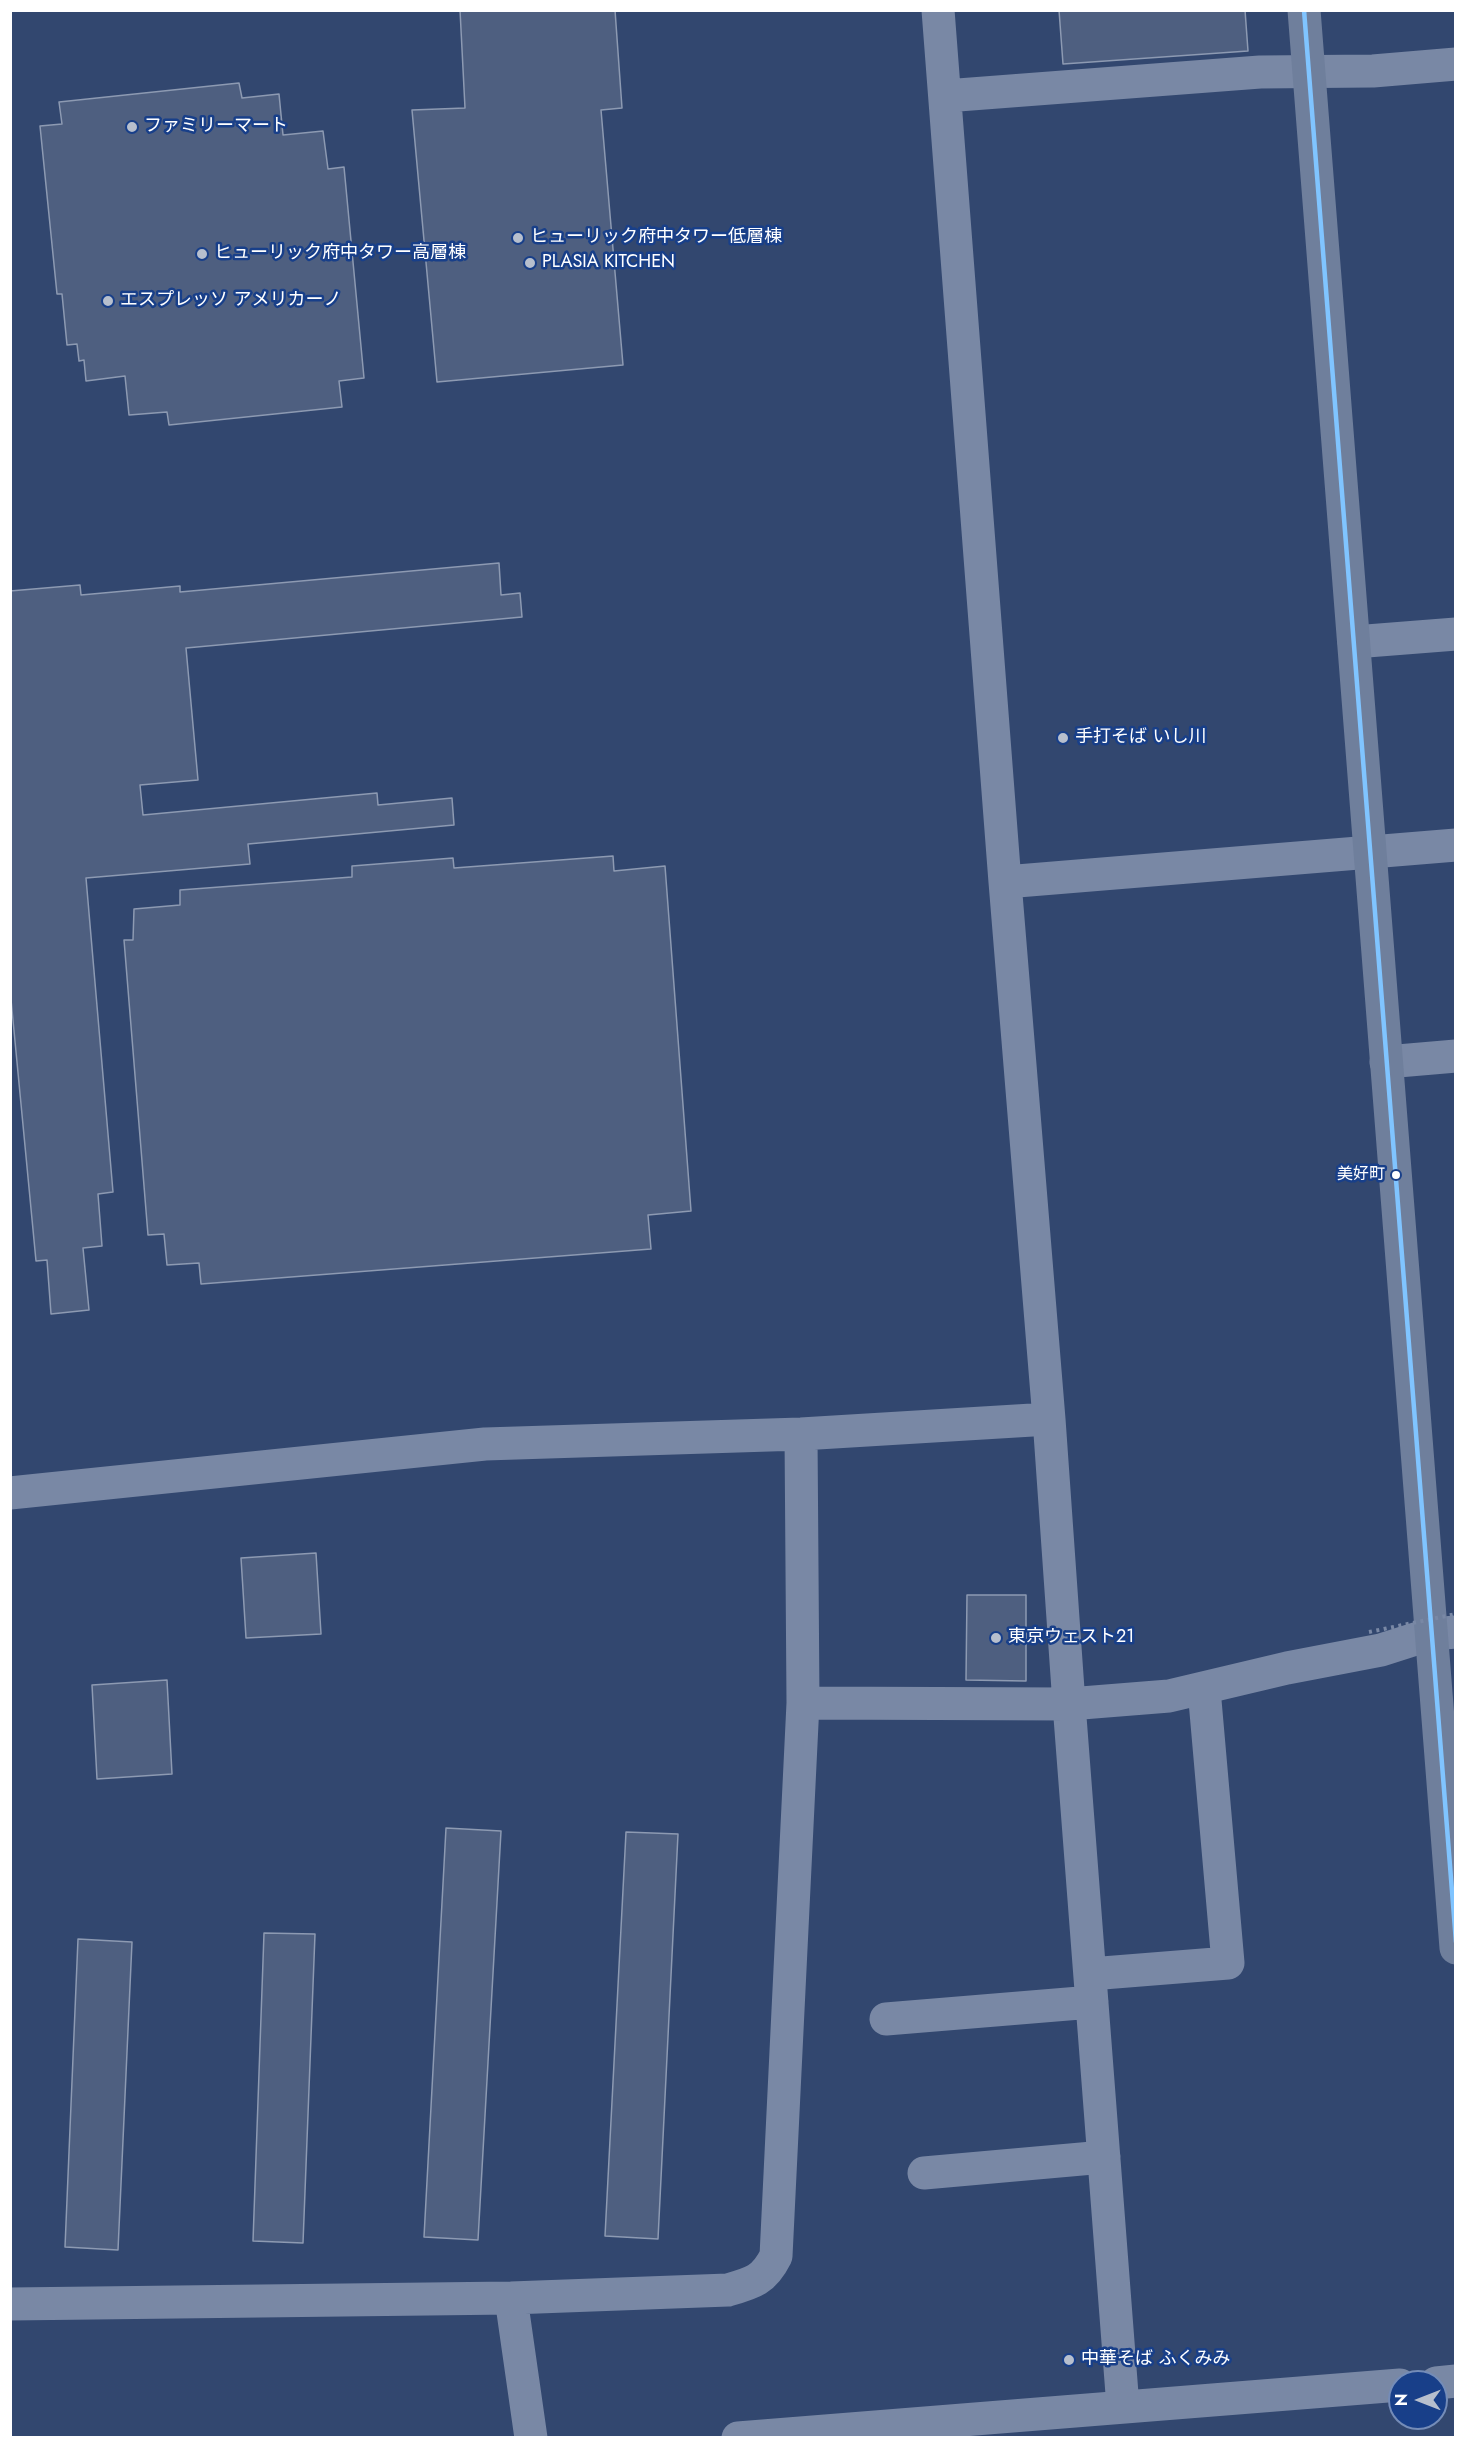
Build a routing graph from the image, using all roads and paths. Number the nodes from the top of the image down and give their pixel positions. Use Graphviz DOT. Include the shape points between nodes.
graph roads {
  1 [pos="938,10"];
  2 [pos="1304,10"];
  3 [pos="1455,64"];
  4 [pos="1309,72"];
  5 [pos="945,96"];
  6 [pos="1455,634"];
  7 [pos="1354,642"];
  8 [pos="1455,845"];
  9 [pos="1370,852"];
  10 [pos="1005,882"];
  11 [pos="1455,1056"];
  12 [pos="1386,1062"];
  13 [pos="1049,1419"];
  14 [pos="801,1434"];
  15 [pos="10,1494"];
  16 [pos="1447,1626"];
  17 [pos="1369,1632"];
  18 [pos="1204,1689"];
  19 [pos="803,1703"];
  20 [pos="1069,1704"];
  21 [pos="1455,1948"];
  22 [pos="1091,1988"];
  23 [pos="886,2019"];
  24 [pos="1104,2157"];
  25 [pos="924,2173"];
  26 [pos="511,2298"];
  27 [pos="10,2304"];
  28 [pos="1388,2386"];
  29 [pos="1123,2407"];
  30 [pos="998,2428"];
  31 [pos="531,2438"];
  32 [pos="738,2438"];
  1 -- 5 [label="street"];
  2 -- 4 [label="highway"];
  3 -- 4 [label="street"];
  4 -- 5 [label="street" via="1260,72"];
  4 -- 7 [label="highway"];
  5 -- 10 [label="street"];
  6 -- 7 [label="street"];
  7 -- 9 [label="highway"];
  8 -- 9 [label="street"];
  9 -- 10 [label="street"];
  9 -- 12 [label="highway"];
  10 -- 13 [label="street"];
  11 -- 12 [label="street"];
  12 -- 16 [label="highway"];
  13 -- 14 [label="street"];
  13 -- 20 [label="street"];
  14 -- 15 [label="street" via="485,1444"];
  14 -- 19 [label="street"];
  16 -- 17 [label="path, bridge"];
  16 -- 18 [label="street" via="1381,1650"];
  16 -- 21 [label="highway"];
  18 -- 20 [label="street" via="1169,1696"];
  18 -- 22 [label="street" via="1228,1963"];
  19 -- 20 [label="street"];
  19 -- 26 [label="street" via="776,2256 768,2273 750,2284 728,2290"];
  20 -- 22 [label="street"];
  22 -- 23 [label="street"];
  22 -- 24 [label="street"];
  24 -- 25 [label="street"];
  24 -- 29 [label="street"];
  26 -- 27 [label="street"];
  26 -- 31 [label="street"];
  28 -- 29 [label="street"];
  29 -- 30 [label="street"];
  30 -- 32 [label="street"];
}
